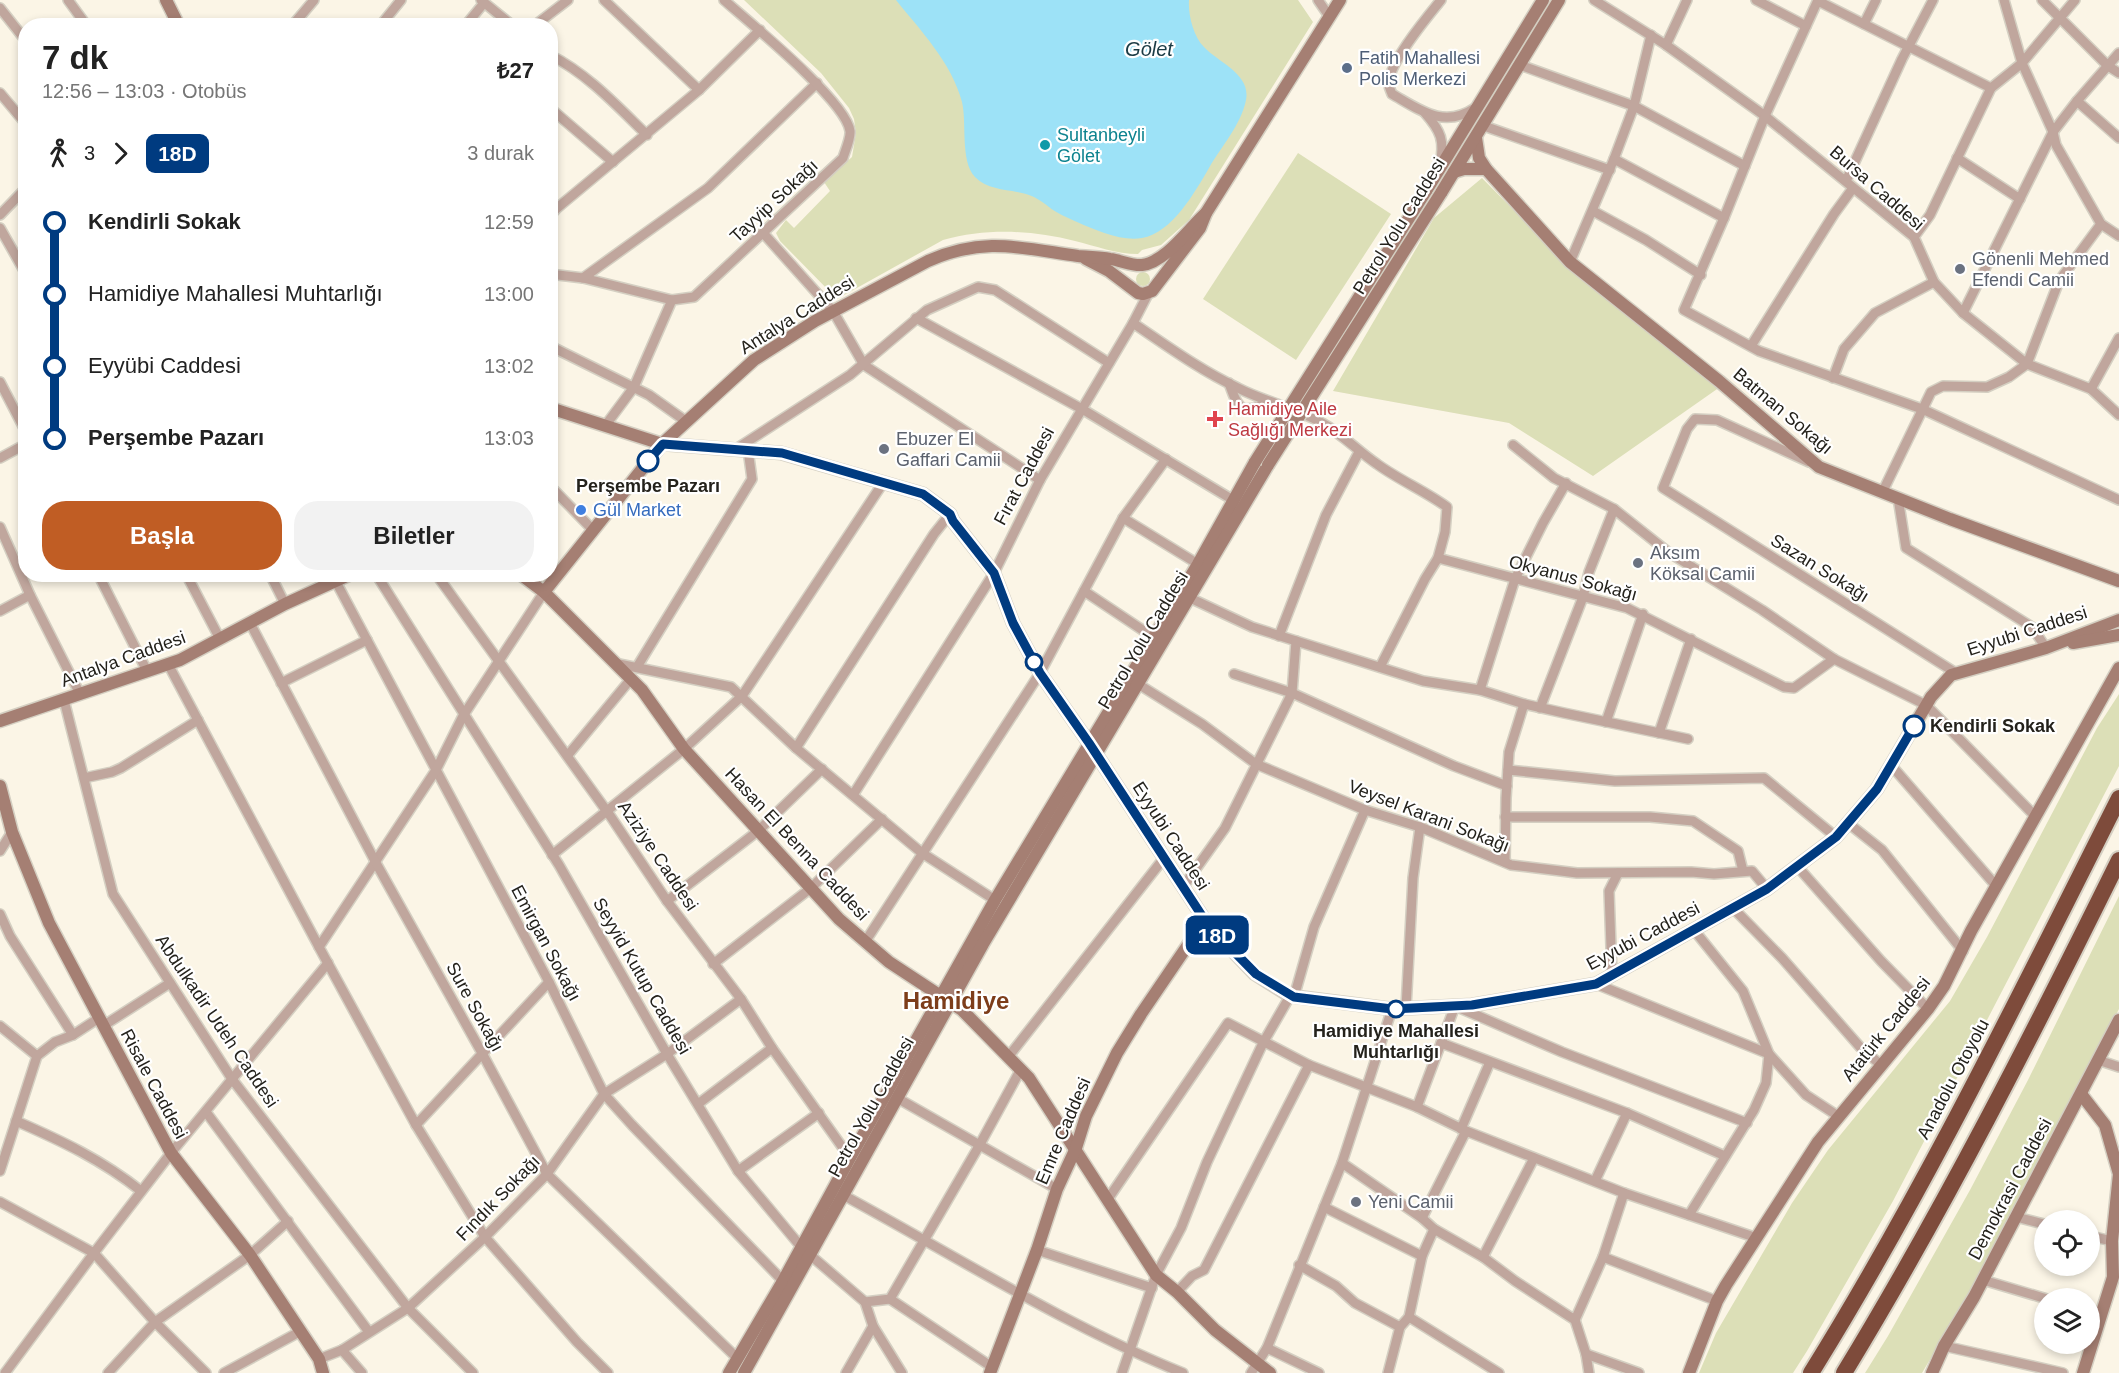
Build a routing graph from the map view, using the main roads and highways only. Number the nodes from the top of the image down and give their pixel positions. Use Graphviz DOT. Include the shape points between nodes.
graph roads {
  1 [pos="2119,798"];
  2 [pos="2119,860"];
  3 [pos="1811,1373"];
  4 [pos="1844,1373"];
  1 -- 3 [label="highway, Anadolu Otoyolu" via="1985,1064 1873,1271"];
  2 -- 4 [label="highway" via="2001,1094"];
}
